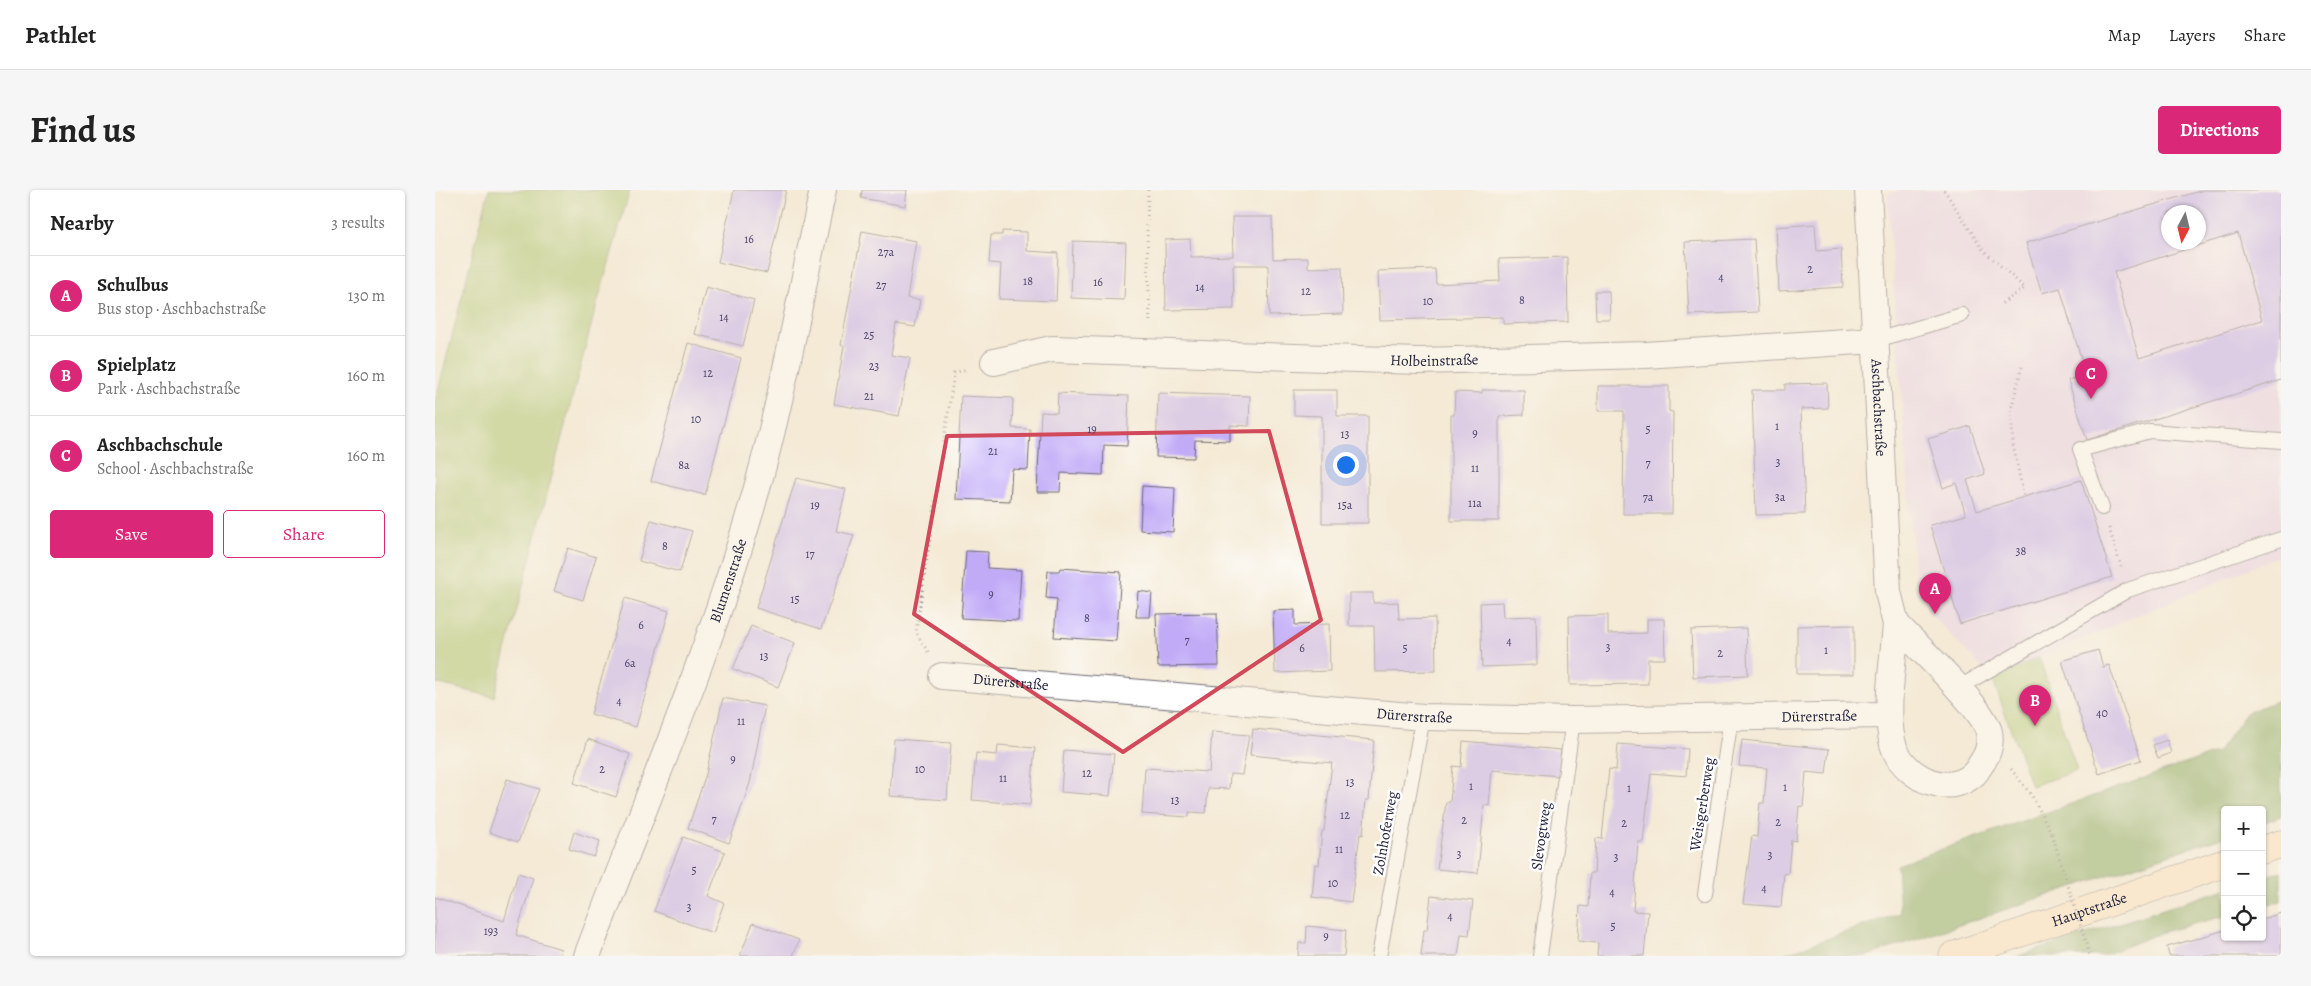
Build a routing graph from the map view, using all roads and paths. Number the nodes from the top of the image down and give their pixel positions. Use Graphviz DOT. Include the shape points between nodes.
graph roads {
  1 [pos="823,190"];
  2 [pos="1148,190"];
  3 [pos="1868,190"];
  4 [pos="1944,190"];
  5 [pos="2001,304"];
  6 [pos="1962,315"];
  7 [pos="1876,340"];
  8 [pos="1151,352"];
  9 [pos="994,362"];
  10 [pos="2022,367"];
  11 [pos="954,372"];
  12 [pos="2281,441"];
  13 [pos="2024,497"];
  14 [pos="2102,508"];
  15 [pos="2281,538"];
  16 [pos="2128,590"];
  17 [pos="1896,624"];
  18 [pos="916,632"];
  19 [pos="942,676"];
  20 [pos="1958,688"];
  21 [pos="1888,715"];
  22 [pos="1423,717"];
  23 [pos="1731,718"];
  24 [pos="1573,720"];
  25 [pos="1988,753"];
  26 [pos="2281,844"];
  27 [pos="2266,849"];
  28 [pos="2221,864"];
  29 [pos="1705,894"];
  30 [pos="587,956"];
  31 [pos="1379,956"];
  32 [pos="1540,956"];
  33 [pos="1953,956"];
  34 [pos="2091,956"];
  1 -- 30 [label="street, Blumenstraße" via="779,402 751,510 698,666"];
  2 -- 8 [label="path"];
  3 -- 7 [label="street, Aschbachstraße"];
  4 -- 5 [label="path" via="1983,250 2025,288"];
  6 -- 7 [label="lane"];
  7 -- 8 [label="street, Holbeinstraße" via="1645,355 1419,361"];
  7 -- 17 [label="street, Aschbachstraße" via="1889,592"];
  8 -- 9 [label="street, Holbeinstraße" via="1052,350"];
  10 -- 13 [label="path" via="2011,409 2013,445"];
  11 -- 18 [label="path"];
  12 -- 14 [label="lane" via="2150,431 2084,449"];
  14 -- 16 [label="path"];
  15 -- 16 [label="lane"];
  16 -- 20 [label="lane"];
  17 -- 20 [label="street"];
  17 -- 21 [label="street, Aschbachstraße"];
  19 -- 22 [label="street, Dürerstraße"];
  20 -- 25 [label="street" via="1980,711 1990,733"];
  21 -- 23 [label="street, Dürerstraße"];
  21 -- 25 [label="street, Aschbachstraße" via="1895,751 1909,772 1932,783 1952,785 1974,774"];
  22 -- 24 [label="street, Dürerstraße"];
  22 -- 31 [label="lane, Zolnhoferweg"];
  23 -- 24 [label="street, Dürerstraße"];
  23 -- 29 [label="lane, Weisgerberweg"];
  24 -- 32 [label="lane, Slevogtweg"];
  25 -- 34 [label="path, bridge" via="2011,769 2032,796 2052,834"];
  26 -- 27 [label="main road"];
  28 -- 33 [label="main road, Hauptstraße"];
}
